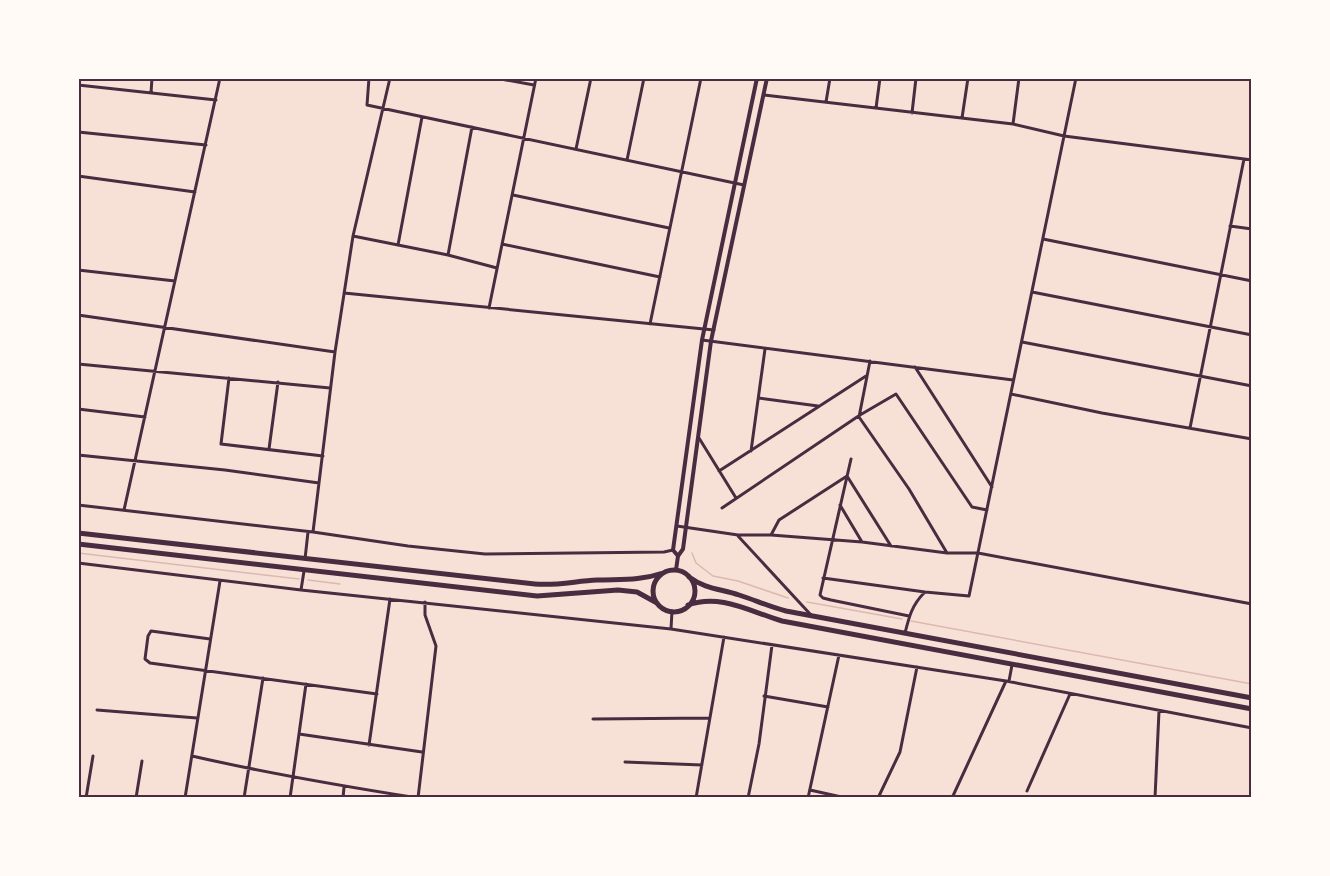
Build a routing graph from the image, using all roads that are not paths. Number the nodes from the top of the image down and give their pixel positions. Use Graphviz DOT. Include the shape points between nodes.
graph roads {
  1 [pos="152,78"];
  2 [pos="220,78"];
  3 [pos="369,78"];
  4 [pos="390,78"];
  5 [pos="495,78"];
  6 [pos="536,78"];
  7 [pos="591,78"];
  8 [pos="644,78"];
  9 [pos="701,78"];
  10 [pos="757,78"];
  11 [pos="767,78"];
  12 [pos="830,78"];
  13 [pos="880,78"];
  14 [pos="916,78"];
  15 [pos="968,78"];
  16 [pos="1019,78"];
  17 [pos="1076,78"];
  18 [pos="78,85"];
  19 [pos="534,85"];
  20 [pos="151,93"];
  21 [pos="764,95"];
  22 [pos="216,100"];
  23 [pos="826,102"];
  24 [pos="384,108"];
  25 [pos="876,108"];
  26 [pos="912,113"];
  27 [pos="422,117"];
  28 [pos="962,118"];
  29 [pos="1013,124"];
  30 [pos="472,127"];
  31 [pos="78,132"];
  32 [pos="1064,136"];
  33 [pos="524,138"];
  34 [pos="206,145"];
  35 [pos="576,149"];
  36 [pos="1244,159"];
  37 [pos="627,160"];
  38 [pos="1252,160"];
  39 [pos="682,172"];
  40 [pos="78,176"];
  41 [pos="735,183"];
  42 [pos="744,185"];
  43 [pos="195,192"];
  44 [pos="513,195"];
  45 [pos="1230,226"];
  46 [pos="670,229"];
  47 [pos="1252,229"];
  48 [pos="353,236"];
  49 [pos="1043,239"];
  50 [pos="502,244"];
  51 [pos="398,245"];
  52 [pos="448,255"];
  53 [pos="497,268"];
  54 [pos="78,270"];
  55 [pos="1220,275"];
  56 [pos="660,277"];
  57 [pos="176,281"];
  58 [pos="1252,281"];
  59 [pos="1032,292"];
  60 [pos="344,293"];
  61 [pos="489,308"];
  62 [pos="78,315"];
  63 [pos="650,324"];
  64 [pos="165,327"];
  65 [pos="1211,327"];
  66 [pos="705,329"];
  67 [pos="714,330"];
  68 [pos="1252,335"];
  69 [pos="702,340"];
  70 [pos="711,341"];
  71 [pos="1022,342"];
  72 [pos="765,348"];
  73 [pos="334,352"];
  74 [pos="870,361"];
  75 [pos="78,364"];
  76 [pos="914,367"];
  77 [pos="155,371"];
  78 [pos="867,375"];
  79 [pos="1201,376"];
  80 [pos="229,377"];
  81 [pos="1014,381"];
  82 [pos="278,382"];
  83 [pos="1252,386"];
  84 [pos="330,388"];
  85 [pos="1011,394"];
  86 [pos="759,398"];
  87 [pos="819,406"];
  88 [pos="78,409"];
  89 [pos="860,415"];
  90 [pos="145,417"];
  91 [pos="1190,428"];
  92 [pos="699,438"];
  93 [pos="1252,439"];
  94 [pos="269,449"];
  95 [pos="751,451"];
  96 [pos="78,455"];
  97 [pos="322,456"];
  98 [pos="851,459"];
  99 [pos="135,461"];
  100 [pos="719,471"];
  101 [pos="847,476"];
  102 [pos="319,483"];
  103 [pos="992,487"];
  104 [pos="736,498"];
  105 [pos="78,505"];
  106 [pos="840,505"];
  107 [pos="722,508"];
  108 [pos="124,510"];
  109 [pos="987,510"];
  110 [pos="677,526"];
  111 [pos="686,527"];
  112 [pos="308,532"];
  113 [pos="314,532"];
  114 [pos="78,533"];
  115 [pos="738,535"];
  116 [pos="771,535"];
  117 [pos="832,540"];
  118 [pos="862,542"];
  119 [pos="78,544"];
  120 [pos="891,546"];
  121 [pos="674,550"];
  122 [pos="947,553"];
  123 [pos="978,553"];
  124 [pos="678,556"];
  125 [pos="305,559"];
  126 [pos="78,563"];
  127 [pos="304,570"];
  128 [pos="676,570"];
  129 [pos="663,573"];
  130 [pos="689,577"];
  131 [pos="823,578"];
  132 [pos="220,580"];
  133 [pos="301,590"];
  134 [pos="925,592"];
  135 [pos="390,599"];
  136 [pos="425,602"];
  137 [pos="657,603"];
  138 [pos="1252,604"];
  139 [pos="688,605"];
  140 [pos="672,611"];
  141 [pos="812,616"];
  142 [pos="909,616"];
  143 [pos="671,629"];
  144 [pos="905,633"];
  145 [pos="724,638"];
  146 [pos="210,639"];
  147 [pos="772,645"];
  148 [pos="839,655"];
  149 [pos="1012,665"];
  150 [pos="917,667"];
  151 [pos="206,669"];
  152 [pos="262,678"];
  153 [pos="1007,681"];
  154 [pos="306,684"];
  155 [pos="377,694"];
  156 [pos="1070,694"];
  157 [pos="764,696"];
  158 [pos="1252,698"];
  159 [pos="828,707"];
  160 [pos="1252,709"];
  161 [pos="97,710"];
  162 [pos="1159,711"];
  163 [pos="198,718"];
  164 [pos="710,718"];
  165 [pos="593,719"];
  166 [pos="1252,728"];
  167 [pos="299,734"];
  168 [pos="369,745"];
  169 [pos="422,752"];
  170 [pos="93,756"];
  171 [pos="192,756"];
  172 [pos="142,761"];
  173 [pos="625,762"];
  174 [pos="702,765"];
  175 [pos="249,769"];
  176 [pos="293,777"];
  177 [pos="344,787"];
  178 [pos="810,790"];
  179 [pos="1028,791"];
  180 [pos="86,798"];
  181 [pos="136,798"];
  182 [pos="185,798"];
  183 [pos="244,798"];
  184 [pos="290,798"];
  185 [pos="342,798"];
  186 [pos="418,798"];
  187 [pos="696,798"];
  188 [pos="748,798"];
  189 [pos="808,798"];
  190 [pos="846,798"];
  191 [pos="878,798"];
  192 [pos="952,798"];
  193 [pos="1155,798"];
  1 -- 20 [label="street"];
  2 -- 22 [label="street"];
  3 -- 24 [label="street" via="367,105"];
  4 -- 24 [label="street"];
  5 -- 19 [label="street"];
  6 -- 19 [label="street"];
  7 -- 35 [label="street"];
  8 -- 37 [label="street"];
  9 -- 39 [label="street"];
  10 -- 41 [label="street"];
  11 -- 21 [label="street"];
  12 -- 23 [label="street"];
  13 -- 25 [label="street"];
  14 -- 26 [label="street"];
  15 -- 28 [label="street"];
  16 -- 29 [label="street"];
  17 -- 32 [label="street"];
  18 -- 20 [label="street"];
  19 -- 33 [label="street"];
  20 -- 22 [label="street"];
  21 -- 23 [label="street"];
  21 -- 42 [label="street"];
  22 -- 34 [label="street"];
  23 -- 25 [label="street"];
  24 -- 27 [label="street"];
  24 -- 48 [label="street"];
  25 -- 26 [label="street"];
  26 -- 28 [label="street"];
  27 -- 30 [label="street"];
  27 -- 51 [label="street"];
  28 -- 29 [label="street"];
  29 -- 32 [label="street"];
  30 -- 33 [label="street"];
  30 -- 52 [label="street"];
  31 -- 34 [label="street"];
  32 -- 36 [label="street"];
  32 -- 49 [label="street"];
  33 -- 35 [label="street"];
  33 -- 44 [label="street"];
  34 -- 43 [label="street"];
  35 -- 37 [label="street"];
  36 -- 38 [label="street"];
  36 -- 45 [label="street"];
  37 -- 39 [label="street"];
  39 -- 41 [label="street"];
  39 -- 46 [label="street"];
  40 -- 43 [label="street"];
  41 -- 42 [label="street"];
  41 -- 66 [label="street"];
  42 -- 67 [label="street"];
  43 -- 57 [label="street"];
  44 -- 46 [label="street"];
  44 -- 50 [label="street"];
  45 -- 47 [label="street"];
  45 -- 55 [label="street"];
  46 -- 56 [label="street"];
  48 -- 51 [label="street"];
  48 -- 60 [label="street"];
  49 -- 55 [label="street"];
  49 -- 59 [label="street"];
  50 -- 53 [label="street"];
  50 -- 56 [label="street"];
  51 -- 52 [label="street"];
  52 -- 53 [label="street"];
  53 -- 61 [label="street"];
  54 -- 57 [label="street"];
  55 -- 58 [label="street"];
  55 -- 65 [label="street"];
  56 -- 63 [label="street"];
  57 -- 64 [label="street"];
  59 -- 65 [label="street"];
  59 -- 71 [label="street"];
  60 -- 61 [label="street"];
  60 -- 73 [label="street"];
  61 -- 63 [label="street"];
  62 -- 64 [label="street"];
  63 -- 66 [label="street"];
  64 -- 73 [label="street"];
  64 -- 77 [label="street"];
  65 -- 68 [label="street"];
  65 -- 79 [label="street"];
  66 -- 67 [label="street"];
  66 -- 69 [label="street"];
  67 -- 70 [label="street"];
  69 -- 70 [label="street"];
  69 -- 110 [label="street"];
  70 -- 72 [label="street"];
  70 -- 92 [label="street"];
  71 -- 79 [label="street"];
  71 -- 81 [label="street"];
  72 -- 74 [label="street"];
  72 -- 86 [label="street"];
  73 -- 84 [label="street"];
  74 -- 76 [label="street"];
  74 -- 78 [label="street"];
  75 -- 77 [label="street"];
  76 -- 81 [label="street"];
  76 -- 103 [label="street"];
  77 -- 80 [label="street"];
  77 -- 90 [label="street"];
  78 -- 87 [label="street"];
  78 -- 89 [label="street"];
  79 -- 83 [label="street"];
  79 -- 91 [label="street"];
  80 -- 82 [label="street"];
  80 -- 94 [label="street" via="221,444"];
  81 -- 85 [label="street"];
  82 -- 84 [label="street"];
  82 -- 94 [label="street"];
  84 -- 97 [label="street"];
  85 -- 91 [label="street"];
  85 -- 103 [label="street"];
  86 -- 87 [label="street"];
  86 -- 95 [label="street"];
  87 -- 95 [label="street"];
  88 -- 90 [label="street"];
  89 -- 104 [label="street"];
  89 -- 109 [label="street" via="898,394 972,507"];
  89 -- 122 [label="street"];
  90 -- 99 [label="street"];
  91 -- 93 [label="street"];
  92 -- 100 [label="street"];
  92 -- 111 [label="street"];
  94 -- 97 [label="street"];
  95 -- 100 [label="street"];
  96 -- 99 [label="street"];
  97 -- 102 [label="street"];
  98 -- 101 [label="street"];
  99 -- 102 [label="street"];
  99 -- 108 [label="street"];
  100 -- 104 [label="street"];
  101 -- 106 [label="street"];
  101 -- 116 [label="street" via="779,520"];
  101 -- 120 [label="street"];
  102 -- 113 [label="street"];
  103 -- 109 [label="street"];
  104 -- 107 [label="street"];
  105 -- 108 [label="street"];
  106 -- 117 [label="street"];
  106 -- 118 [label="street"];
  108 -- 112 [label="street"];
  109 -- 123 [label="street"];
  110 -- 111 [label="street"];
  110 -- 121 [label="street"];
  111 -- 115 [label="street"];
  111 -- 124 [label="street"];
  112 -- 113 [label="street"];
  112 -- 125 [label="street"];
  113 -- 121 [label="street" via="485,554"];
  114 -- 125 [label="highway"];
  115 -- 116 [label="street"];
  115 -- 141 [label="street"];
  116 -- 117 [label="street"];
  117 -- 118 [label="street"];
  117 -- 131 [label="street"];
  118 -- 120 [label="street"];
  119 -- 127 [label="highway"];
  120 -- 122 [label="street"];
  121 -- 124 [label="street"];
  122 -- 123 [label="street"];
  123 -- 134 [label="street" via="969,596"];
  123 -- 138 [label="street"];
  124 -- 128 [label="street"];
  125 -- 129 [label="highway" via="551,586 594,580 640,580"];
  126 -- 132 [label="street"];
  127 -- 133 [label="street"];
  127 -- 137 [label="highway" via="537,596 618,590 637,592"];
  128 -- 129 [label="highway"];
  128 -- 130 [label="highway"];
  129 -- 137 [label="highway" via="653,585"];
  130 -- 139 [label="highway" via="694,591"];
  130 -- 141 [label="highway" via="710,588"];
  131 -- 134 [label="street"];
  131 -- 142 [label="street" via="823,598"];
  132 -- 133 [label="street"];
  132 -- 146 [label="street"];
  133 -- 135 [label="street"];
  134 -- 142 [label="street"];
  135 -- 136 [label="street"];
  135 -- 155 [label="street"];
  136 -- 143 [label="street"];
  136 -- 169 [label="street" via="425,615 436,646"];
  137 -- 140 [label="highway"];
  139 -- 140 [label="highway"];
  139 -- 149 [label="highway" via="718,601 782,621"];
  140 -- 143 [label="street"];
  141 -- 144 [label="highway"];
  142 -- 144 [label="street"];
  143 -- 145 [label="street"];
  144 -- 158 [label="highway"];
  145 -- 147 [label="street"];
  145 -- 164 [label="street"];
  146 -- 151 [label="street"];
  146 -- 151 [label="street" via="151,631 145,656 150,663"];
  147 -- 148 [label="street"];
  147 -- 157 [label="street"];
  148 -- 150 [label="street"];
  148 -- 159 [label="street"];
  149 -- 153 [label="street"];
  149 -- 160 [label="highway"];
  150 -- 153 [label="street"];
  150 -- 191 [label="street" via="900,752"];
  151 -- 152 [label="street"];
  151 -- 163 [label="street"];
  152 -- 154 [label="street"];
  152 -- 175 [label="street"];
  153 -- 156 [label="street"];
  153 -- 192 [label="street"];
  154 -- 155 [label="street"];
  154 -- 167 [label="street"];
  155 -- 168 [label="street"];
  156 -- 162 [label="street"];
  156 -- 179 [label="street"];
  157 -- 159 [label="street"];
  157 -- 188 [label="street"];
  159 -- 178 [label="street"];
  161 -- 163 [label="street"];
  162 -- 166 [label="street"];
  162 -- 193 [label="street"];
  163 -- 171 [label="street"];
  164 -- 165 [label="street"];
  164 -- 174 [label="street"];
  167 -- 168 [label="street"];
  167 -- 176 [label="street"];
  168 -- 169 [label="street"];
  169 -- 186 [label="street"];
  170 -- 180 [label="street"];
  171 -- 175 [label="street"];
  171 -- 182 [label="street"];
  172 -- 181 [label="street"];
  173 -- 174 [label="street"];
  174 -- 187 [label="street"];
  175 -- 176 [label="street"];
  175 -- 183 [label="street"];
  176 -- 177 [label="street"];
  176 -- 184 [label="street"];
  177 -- 185 [label="street"];
  177 -- 186 [label="street"];
  178 -- 189 [label="street"];
  178 -- 190 [label="street"];
}
